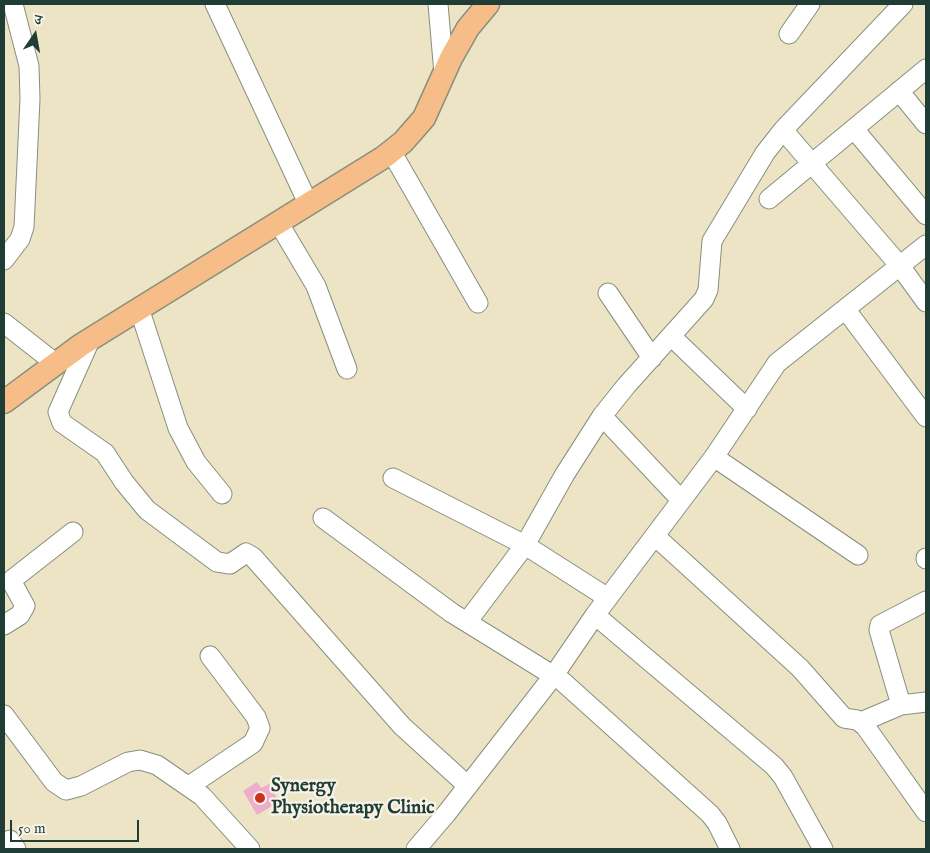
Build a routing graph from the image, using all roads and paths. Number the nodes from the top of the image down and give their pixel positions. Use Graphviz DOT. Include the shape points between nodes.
graph roads {
  1 [pos="13,4"];
  2 [pos="215,4"];
  3 [pos="438,4"];
  4 [pos="488,4"];
  5 [pos="810,4"];
  6 [pos="903,4"];
  7 [pos="789,34"];
  8 [pos="926,69"];
  9 [pos="444,74"];
  10 [pos="899,91"];
  11 [pos="926,124"];
  12 [pos="854,129"];
  13 [pos="783,130"];
  14 [pos="391,151"];
  15 [pos="813,163"];
  16 [pos="769,199"];
  17 [pos="308,203"];
  18 [pos="926,214"];
  19 [pos="278,222"];
  20 [pos="926,244"];
  21 [pos="4,260"];
  22 [pos="900,266"];
  23 [pos="608,294"];
  24 [pos="926,302"];
  25 [pos="478,303"];
  26 [pos="139,308"];
  27 [pos="846,310"];
  28 [pos="4,323"];
  29 [pos="671,336"];
  30 [pos="91,338"];
  31 [pos="652,358"];
  32 [pos="55,363"];
  33 [pos="347,369"];
  34 [pos="4,402"];
  35 [pos="746,409"];
  36 [pos="602,416"];
  37 [pos="926,417"];
  38 [pos="714,457"];
  39 [pos="393,478"];
  40 [pos="222,494"];
  41 [pos="681,500"];
  42 [pos="323,518"];
  43 [pos="73,532"];
  44 [pos="655,536"];
  45 [pos="525,545"];
  46 [pos="858,555"];
  47 [pos="608,598"];
  48 [pos="926,601"];
  49 [pos="604,621"];
  50 [pos="467,622"];
  51 [pos="4,625"];
  52 [pos="210,656"];
  53 [pos="562,682"];
  54 [pos="926,702"];
  55 [pos="901,705"];
  56 [pos="4,715"];
  57 [pos="862,722"];
  58 [pos="189,786"];
  59 [pos="468,786"];
  60 [pos="926,812"];
  61 [pos="250,849"];
  62 [pos="416,849"];
  63 [pos="730,849"];
  64 [pos="823,849"];
  1 -- 21 [label="street" via="28,66 30,99 24,227 20,239"];
  2 -- 17 [label="street"];
  3 -- 9 [label="street"];
  4 -- 9 [label="main road" via="468,28"];
  5 -- 7 [label="street"];
  6 -- 13 [label="street"];
  8 -- 10 [label="street"];
  9 -- 14 [label="main road" via="424,118"];
  10 -- 11 [label="street"];
  10 -- 12 [label="street"];
  12 -- 15 [label="street"];
  12 -- 18 [label="street"];
  13 -- 15 [label="street"];
  13 -- 29 [label="street" via="755,168 712,241 708,290 704,299"];
  14 -- 17 [label="main road"];
  14 -- 25 [label="street"];
  15 -- 16 [label="street"];
  15 -- 22 [label="street"];
  17 -- 19 [label="main road"];
  19 -- 26 [label="main road"];
  19 -- 33 [label="street" via="316,286"];
  20 -- 22 [label="street"];
  22 -- 24 [label="street"];
  22 -- 27 [label="street"];
  23 -- 31 [label="street"];
  26 -- 30 [label="main road"];
  26 -- 40 [label="street" via="178,428 196,462"];
  27 -- 35 [label="street" via="784,357"];
  27 -- 37 [label="street"];
  28 -- 32 [label="street"];
  29 -- 31 [label="street"];
  29 -- 35 [label="street"];
  30 -- 32 [label="main road"];
  30 -- 59 [label="street" via="58,412 62,423 105,453 147,510 217,562 230,564 246,553 253,557 402,726"];
  31 -- 36 [label="street"];
  32 -- 34 [label="main road"];
  35 -- 38 [label="street"];
  36 -- 41 [label="street"];
  36 -- 45 [label="street"];
  38 -- 41 [label="street"];
  38 -- 46 [label="street"];
  39 -- 45 [label="street"];
  41 -- 44 [label="street"];
  42 -- 50 [label="street"];
  43 -- 51 [label="street" via="13,579 23,600 24,611"];
  44 -- 47 [label="street"];
  44 -- 57 [label="street" via="800,668 844,718"];
  45 -- 47 [label="street"];
  45 -- 50 [label="street"];
  47 -- 49 [label="street"];
  48 -- 55 [label="street" via="880,625"];
  49 -- 53 [label="street"];
  49 -- 64 [label="street" via="779,771"];
  50 -- 53 [label="street"];
  52 -- 58 [label="street" via="252,710 260,728 253,743"];
  53 -- 59 [label="street"];
  53 -- 63 [label="street" via="714,818"];
  54 -- 55 [label="street"];
  55 -- 57 [label="street"];
  56 -- 58 [label="street" via="54,782 66,790 81,786 128,762 140,760 157,765"];
  57 -- 60 [label="street"];
  58 -- 61 [label="street"];
  59 -- 62 [label="street"];
}
